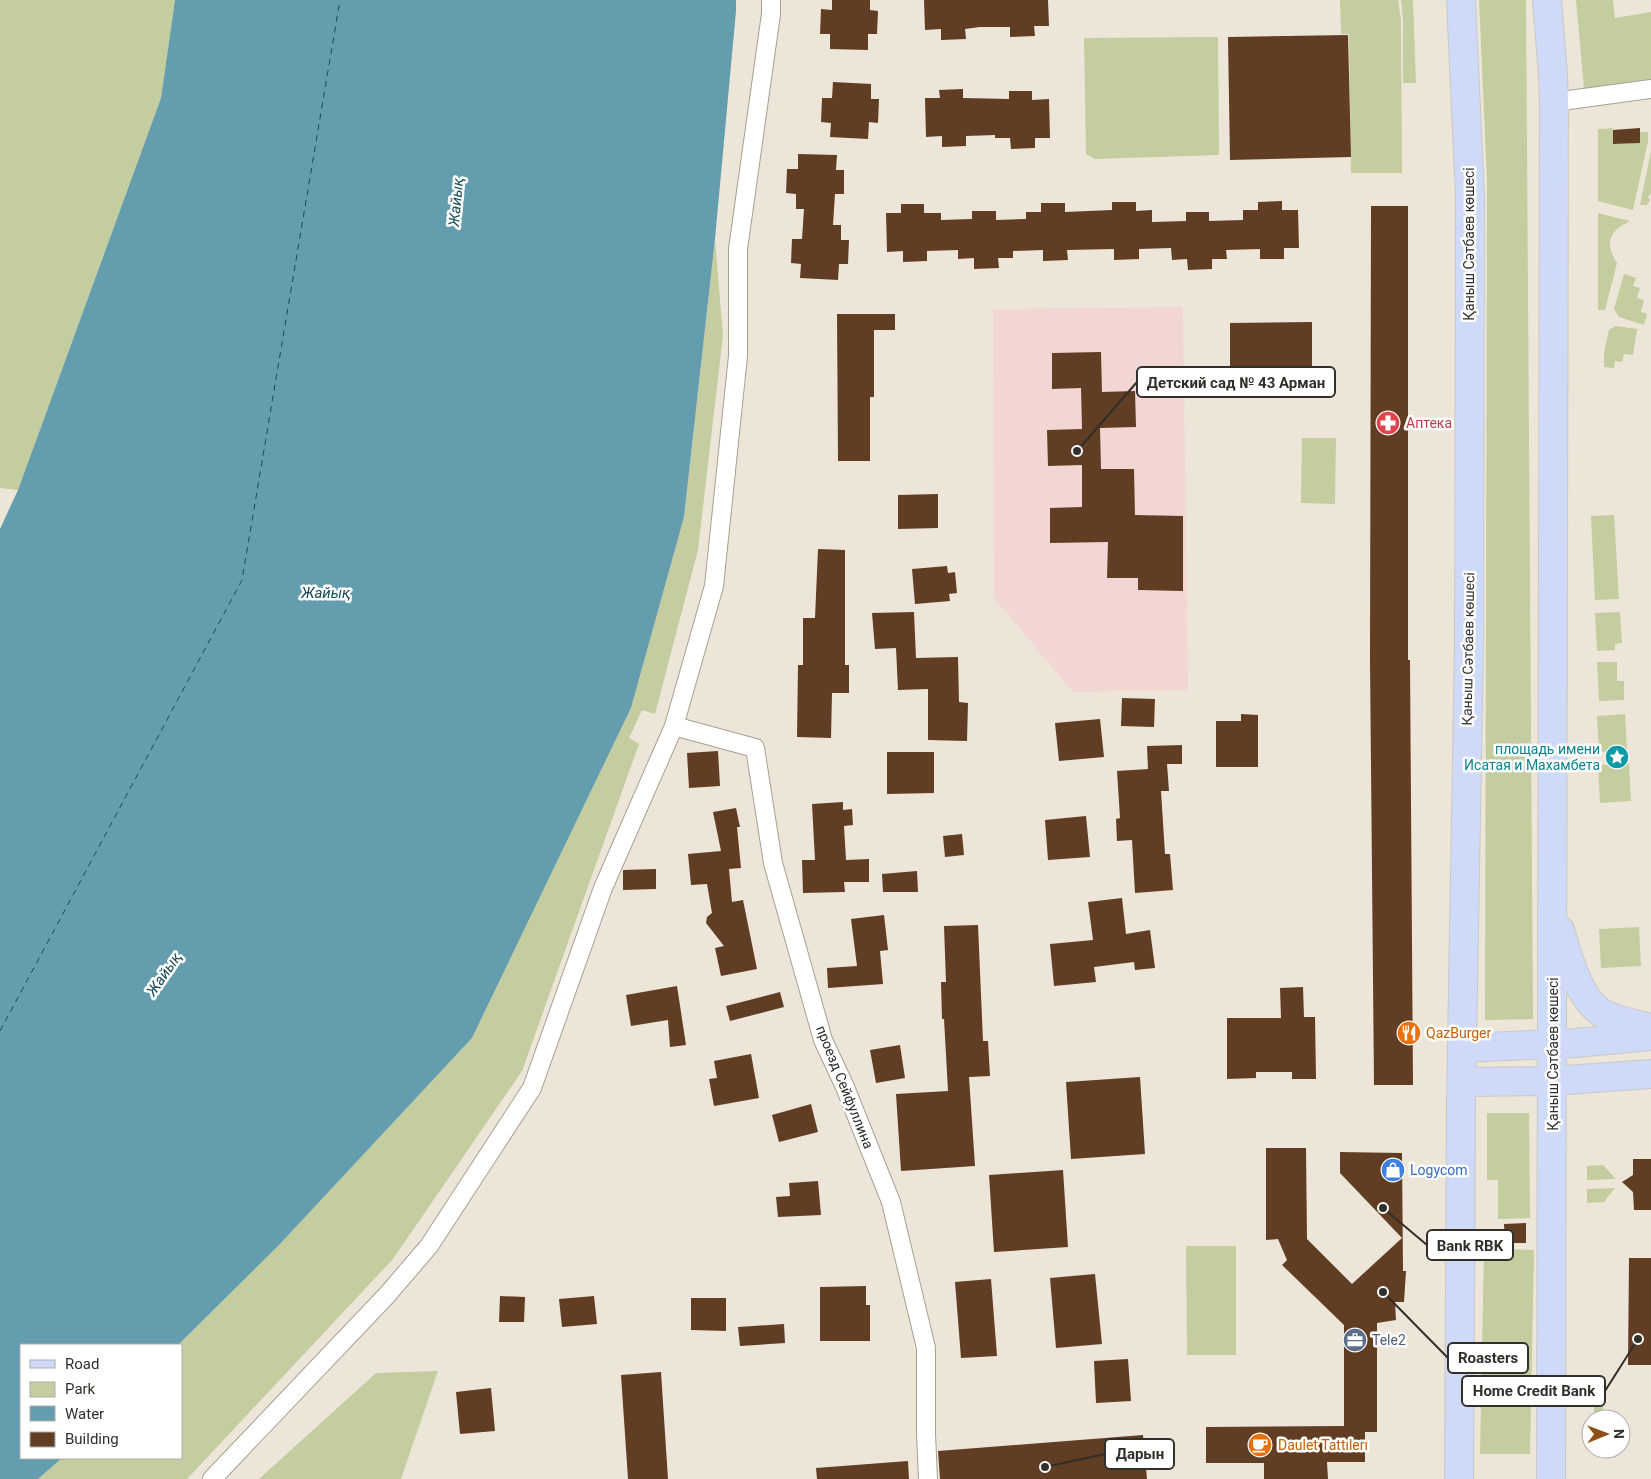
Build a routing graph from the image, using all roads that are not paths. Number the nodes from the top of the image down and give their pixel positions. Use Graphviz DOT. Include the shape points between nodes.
graph roads {
  1 [pos="771,0"];
  2 [pos="1461,0"];
  3 [pos="1547,0"];
  4 [pos="1651,89"];
  5 [pos="1554,102"];
  6 [pos="674,726"];
  7 [pos="1553,908"];
  8 [pos="1651,1028"];
  9 [pos="1651,1036"];
  10 [pos="1553,1044"];
  11 [pos="1462,1048"];
  12 [pos="1651,1074"];
  13 [pos="1552,1081"];
  14 [pos="1462,1082"];
  15 [pos="212,1479"];
  16 [pos="928,1479"];
  17 [pos="1460,1479"];
  18 [pos="1551,1479"];
  1 -- 6 [label="street" via="738,250 738,356 714,586"];
  2 -- 11 [label="main road, Қаныш Сәтбаев көшесі" via="1470,197 1469,644"];
  3 -- 5 [label="main road, Қаныш Сәтбаев көшесі"];
  4 -- 5 [label="street"];
  5 -- 7 [label="main road, Қаныш Сәтбаев көшесі"];
  6 -- 15 [label="street" via="602,888 532,1088 428,1246 387,1295"];
  6 -- 16 [label="street, проезд Сейфуллина" via="755,748 773,863 823,1040 891,1202 926,1348"];
  7 -- 8 [label="main road" via="1577,981 1592,1006 1604,1014"];
  7 -- 10 [label="main road, Қаныш Сәтбаев көшесі"];
  9 -- 10 [label="main road"];
  10 -- 11 [label="main road"];
  10 -- 13 [label="main road, Қаныш Сәтбаев көшесі"];
  11 -- 14 [label="main road, Қаныш Сәтбаев көшесі"];
  12 -- 13 [label="main road"];
  13 -- 14 [label="main road"];
  13 -- 18 [label="main road, Қаныш Сәтбаев көшесі"];
  14 -- 17 [label="main road, Қаныш Сәтбаев көшесі"];
}
